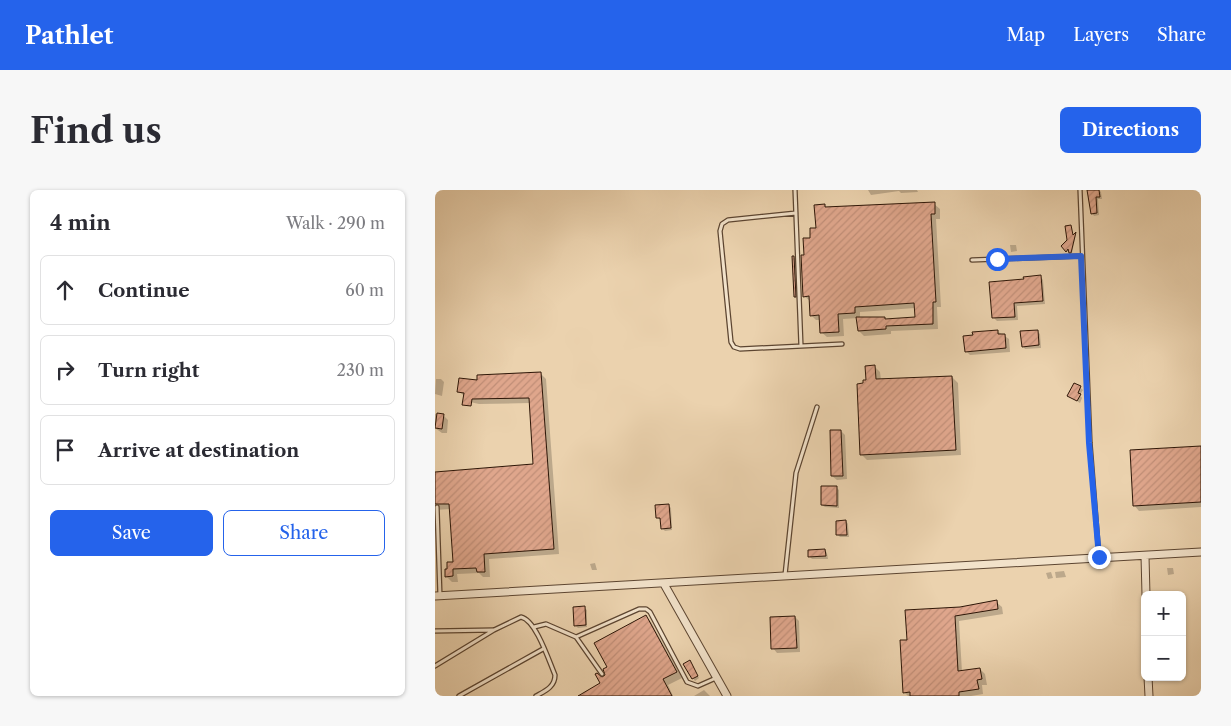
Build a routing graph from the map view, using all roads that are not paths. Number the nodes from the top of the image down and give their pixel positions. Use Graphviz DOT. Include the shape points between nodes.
graph roads {
  1 [pos="795,190"];
  2 [pos="1079,190"];
  3 [pos="796,213"];
  4 [pos="1081,256"];
  5 [pos="972,260"];
  6 [pos="843,344"];
  7 [pos="801,346"];
  8 [pos="817,407"];
  9 [pos="437,507"];
  10 [pos="1201,552"];
  11 [pos="1145,556"];
  12 [pos="1099,557"];
  13 [pos="785,576"];
  14 [pos="664,584"];
  15 [pos="1146,591"];
  16 [pos="438,596"];
  17 [pos="533,627"];
  18 [pos="494,630"];
  19 [pos="435,631"];
  20 [pos="576,637"];
  21 [pos="543,648"];
  22 [pos="435,666"];
  23 [pos="602,674"];
  24 [pos="716,678"];
  25 [pos="1148,681"];
  26 [pos="459,696"];
  27 [pos="536,696"];
  28 [pos="727,696"];
  29 [pos="1149,696"];
  1 -- 3 [label="lane"];
  2 -- 4 [label="lane"];
  3 -- 7 [label="lane"];
  3 -- 7 [label="lane" via="728,220 720,231 734,347"];
  4 -- 5 [label="lane"];
  4 -- 12 [label="lane" via="1089,443"];
  6 -- 7 [label="lane"];
  8 -- 13 [label="lane" via="796,473"];
  9 -- 16 [label="lane"];
  10 -- 11 [label="street"];
  11 -- 12 [label="street"];
  11 -- 15 [label="street"];
  12 -- 13 [label="street"];
  13 -- 14 [label="street"];
  14 -- 16 [label="street"];
  14 -- 24 [label="street"];
  17 -- 18 [label="lane" via="529,620 521,617"];
  17 -- 20 [label="lane" via="547,624"];
  17 -- 21 [label="lane"];
  18 -- 19 [label="lane"];
  18 -- 22 [label="lane"];
  20 -- 23 [label="lane"];
  20 -- 24 [label="lane" via="639,609 646,609 687,682 698,686"];
  21 -- 26 [label="lane"];
  21 -- 27 [label="lane" via="555,680 551,687"];
  24 -- 28 [label="street"];
  25 -- 29 [label="street"];
}
